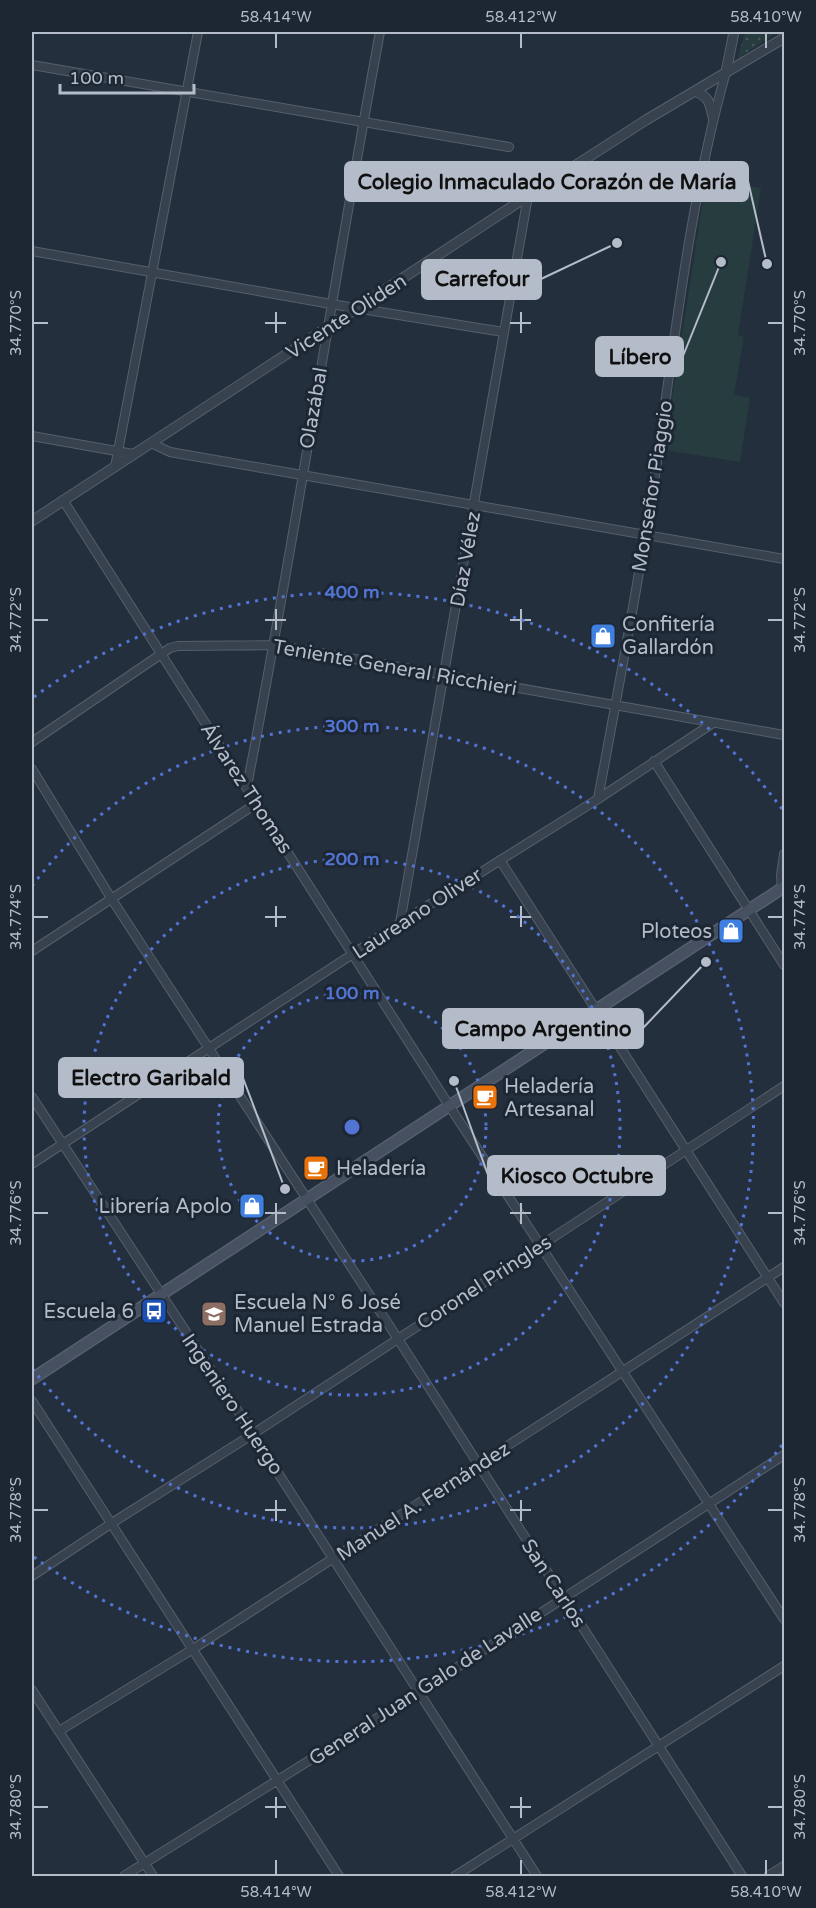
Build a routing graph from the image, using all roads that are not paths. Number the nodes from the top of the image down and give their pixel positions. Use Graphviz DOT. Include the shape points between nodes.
graph roads {
  1 [pos="198,32"];
  2 [pos="381,32"];
  3 [pos="734,32"];
  4 [pos="784,38"];
  5 [pos="32,65"];
  6 [pos="726,72"];
  7 [pos="695,91"];
  8 [pos="187,93"];
  9 [pos="713,117"];
  10 [pos="363,123"];
  11 [pos="509,147"];
  12 [pos="528,196"];
  13 [pos="32,251"];
  14 [pos="153,272"];
  15 [pos="331,304"];
  16 [pos="358,309"];
  17 [pos="327,328"];
  18 [pos="503,332"];
  19 [pos="32,436"];
  20 [pos="151,443"];
  21 [pos="117,452"];
  22 [pos="133,454"];
  23 [pos="115,467"];
  24 [pos="302,476"];
  25 [pos="63,500"];
  26 [pos="474,506"];
  27 [pos="32,521"];
  28 [pos="646,535"];
  29 [pos="784,559"];
  30 [pos="275,645"];
  31 [pos="161,654"];
  32 [pos="444,676"];
  33 [pos="615,705"];
  34 [pos="713,723"];
  35 [pos="784,735"];
  36 [pos="32,742"];
  37 [pos="654,761"];
  38 [pos="32,769"];
  39 [pos="247,786"];
  40 [pos="598,799"];
  41 [pos="257,803"];
  42 [pos="784,854"];
  43 [pos="500,860"];
  44 [pos="783,888"];
  45 [pos="111,898"];
  46 [pos="749,911"];
  47 [pos="400,923"];
  48 [pos="32,951"];
  49 [pos="354,954"];
  50 [pos="784,965"];
  51 [pos="596,1010"];
  52 [pos="209,1048"];
  53 [pos="784,1086"];
  54 [pos="32,1096"];
  55 [pos="450,1107"];
  56 [pos="63,1144"];
  57 [pos="687,1149"];
  58 [pos="32,1164"];
  59 [pos="307,1200"];
  60 [pos="541,1244"];
  61 [pos="784,1267"];
  62 [pos="769,1278"];
  63 [pos="160,1295"];
  64 [pos="784,1303"];
  65 [pos="398,1339"];
  66 [pos="623,1371"];
  67 [pos="32,1379"];
  68 [pos="32,1401"];
  69 [pos="253,1434"];
  70 [pos="784,1455"];
  71 [pos="478,1466"];
  72 [pos="708,1503"];
  73 [pos="112,1523"];
  74 [pos="334,1558"];
  75 [pos="32,1576"];
  76 [pos="563,1597"];
  77 [pos="784,1619"];
  78 [pos="193,1649"];
  79 [pos="784,1666"];
  80 [pos="32,1690"];
  81 [pos="419,1692"];
  82 [pos="59,1731"];
  83 [pos="658,1745"];
  84 [pos="277,1781"];
  85 [pos="513,1840"];
  86 [pos="144,1863"];
  87 [pos="784,1866"];
  88 [pos="124,1876"];
  89 [pos="153,1876"];
  90 [pos="339,1876"];
  91 [pos="455,1876"];
  92 [pos="537,1876"];
  93 [pos="742,1876"];
  94 [pos="768,1876"];
  1 -- 8 [label="street"];
  2 -- 10 [label="street, Olazábal"];
  3 -- 6 [label="street, Monseñor Piaggio"];
  4 -- 6 [label="street, Vicente Oliden"];
  5 -- 8 [label="street"];
  6 -- 7 [label="street, Vicente Oliden"];
  6 -- 9 [label="street, Monseñor Piaggio"];
  7 -- 9 [label="street" via="710,101"];
  7 -- 12 [label="street, Vicente Oliden"];
  8 -- 10 [label="street"];
  8 -- 14 [label="street"];
  9 -- 28 [label="street, Monseñor Piaggio"];
  10 -- 11 [label="street"];
  10 -- 15 [label="street, Olazábal"];
  12 -- 16 [label="street, Vicente Oliden"];
  12 -- 18 [label="street, Díaz Vélez"];
  13 -- 14 [label="street"];
  14 -- 15 [label="street"];
  14 -- 21 [label="street"];
  15 -- 16 [label="street"];
  15 -- 17 [label="street, Olazábal"];
  16 -- 17 [label="street, Vicente Oliden"];
  16 -- 18 [label="street"];
  17 -- 20 [label="street, Vicente Oliden"];
  17 -- 24 [label="street, Olazábal"];
  18 -- 26 [label="street, Díaz Vélez"];
  19 -- 21 [label="street"];
  20 -- 22 [label="street, Vicente Oliden"];
  20 -- 24 [label="street" via="170,452"];
  21 -- 22 [label="street"];
  21 -- 23 [label="street"];
  22 -- 23 [label="street, Vicente Oliden"];
  23 -- 25 [label="street, Vicente Oliden"];
  24 -- 26 [label="street"];
  24 -- 30 [label="street, Olazábal"];
  25 -- 27 [label="street, Vicente Oliden"];
  25 -- 31 [label="street, Álvarez Thomas"];
  26 -- 28 [label="street"];
  26 -- 32 [label="street, Díaz Vélez"];
  28 -- 29 [label="street"];
  28 -- 33 [label="street, Monseñor Piaggio"];
  30 -- 31 [label="street, Teniente General Ricchieri" via="178,646"];
  30 -- 32 [label="street, Teniente General Ricchieri"];
  30 -- 39 [label="street, Olazábal"];
  31 -- 36 [label="street, Teniente General Ricchieri"];
  31 -- 39 [label="street, Álvarez Thomas"];
  32 -- 33 [label="street, Teniente General Ricchieri"];
  32 -- 47 [label="street, Díaz Vélez"];
  33 -- 34 [label="street, Teniente General Ricchieri"];
  33 -- 40 [label="street, Monseñor Piaggio"];
  34 -- 35 [label="street, Teniente General Ricchieri"];
  34 -- 37 [label="street, Laureano Oliver"];
  37 -- 40 [label="street, Laureano Oliver"];
  37 -- 46 [label="street"];
  38 -- 45 [label="street, San Carlos"];
  39 -- 41 [label="street, Álvarez Thomas"];
  40 -- 43 [label="street, Laureano Oliver"];
  41 -- 45 [label="street"];
  41 -- 49 [label="street, Álvarez Thomas"];
  42 -- 44 [label="street"];
  43 -- 47 [label="street, Laureano Oliver"];
  43 -- 51 [label="street"];
  44 -- 46 [label="main road"];
  45 -- 48 [label="street"];
  45 -- 52 [label="street, San Carlos"];
  46 -- 50 [label="street"];
  46 -- 51 [label="main road"];
  47 -- 49 [label="street, Laureano Oliver"];
  49 -- 52 [label="street, Laureano Oliver"];
  49 -- 55 [label="street, Álvarez Thomas"];
  51 -- 55 [label="main road"];
  51 -- 57 [label="street"];
  52 -- 56 [label="street, Laureano Oliver"];
  52 -- 59 [label="street, San Carlos"];
  53 -- 57 [label="street, Coronel Pringles"];
  54 -- 56 [label="street, Ingeniero Huergo"];
  55 -- 59 [label="main road"];
  55 -- 60 [label="street, Álvarez Thomas"];
  56 -- 58 [label="street, Laureano Oliver"];
  56 -- 63 [label="street, Ingeniero Huergo"];
  57 -- 60 [label="street, Coronel Pringles"];
  57 -- 62 [label="street"];
  59 -- 63 [label="main road"];
  59 -- 65 [label="street, San Carlos"];
  60 -- 65 [label="street, Coronel Pringles"];
  60 -- 66 [label="street, Álvarez Thomas"];
  61 -- 62 [label="street, Manuel A. Fernández"];
  62 -- 64 [label="street"];
  62 -- 66 [label="street, Manuel A. Fernández"];
  63 -- 67 [label="main road"];
  63 -- 69 [label="street, Ingeniero Huergo"];
  65 -- 69 [label="street, Coronel Pringles"];
  65 -- 71 [label="street, San Carlos"];
  66 -- 71 [label="street, Manuel A. Fernández"];
  66 -- 72 [label="street, Álvarez Thomas"];
  68 -- 73 [label="street"];
  69 -- 73 [label="street, Coronel Pringles"];
  69 -- 74 [label="street, Ingeniero Huergo"];
  70 -- 72 [label="street, General Juan Galo de Lavalle"];
  71 -- 74 [label="street, Manuel A. Fernández"];
  71 -- 76 [label="street, San Carlos"];
  72 -- 76 [label="street, General Juan Galo de Lavalle"];
  72 -- 77 [label="street, Álvarez Thomas"];
  73 -- 75 [label="street, Coronel Pringles"];
  73 -- 78 [label="street"];
  74 -- 78 [label="street, Manuel A. Fernández"];
  74 -- 81 [label="street, Ingeniero Huergo"];
  76 -- 81 [label="street, General Juan Galo de Lavalle"];
  76 -- 83 [label="street, San Carlos"];
  78 -- 82 [label="street, Manuel A. Fernández"];
  78 -- 84 [label="street"];
  79 -- 83 [label="street"];
  80 -- 82 [label="street"];
  81 -- 84 [label="street, General Juan Galo de Lavalle"];
  81 -- 85 [label="street, Ingeniero Huergo"];
  82 -- 86 [label="street"];
  83 -- 85 [label="street"];
  83 -- 93 [label="street, San Carlos"];
  84 -- 86 [label="street, General Juan Galo de Lavalle"];
  84 -- 90 [label="street"];
  85 -- 91 [label="street"];
  85 -- 92 [label="street, Ingeniero Huergo"];
  86 -- 88 [label="street, General Juan Galo de Lavalle"];
  86 -- 89 [label="street"];
  87 -- 94 [label="street"];
}
